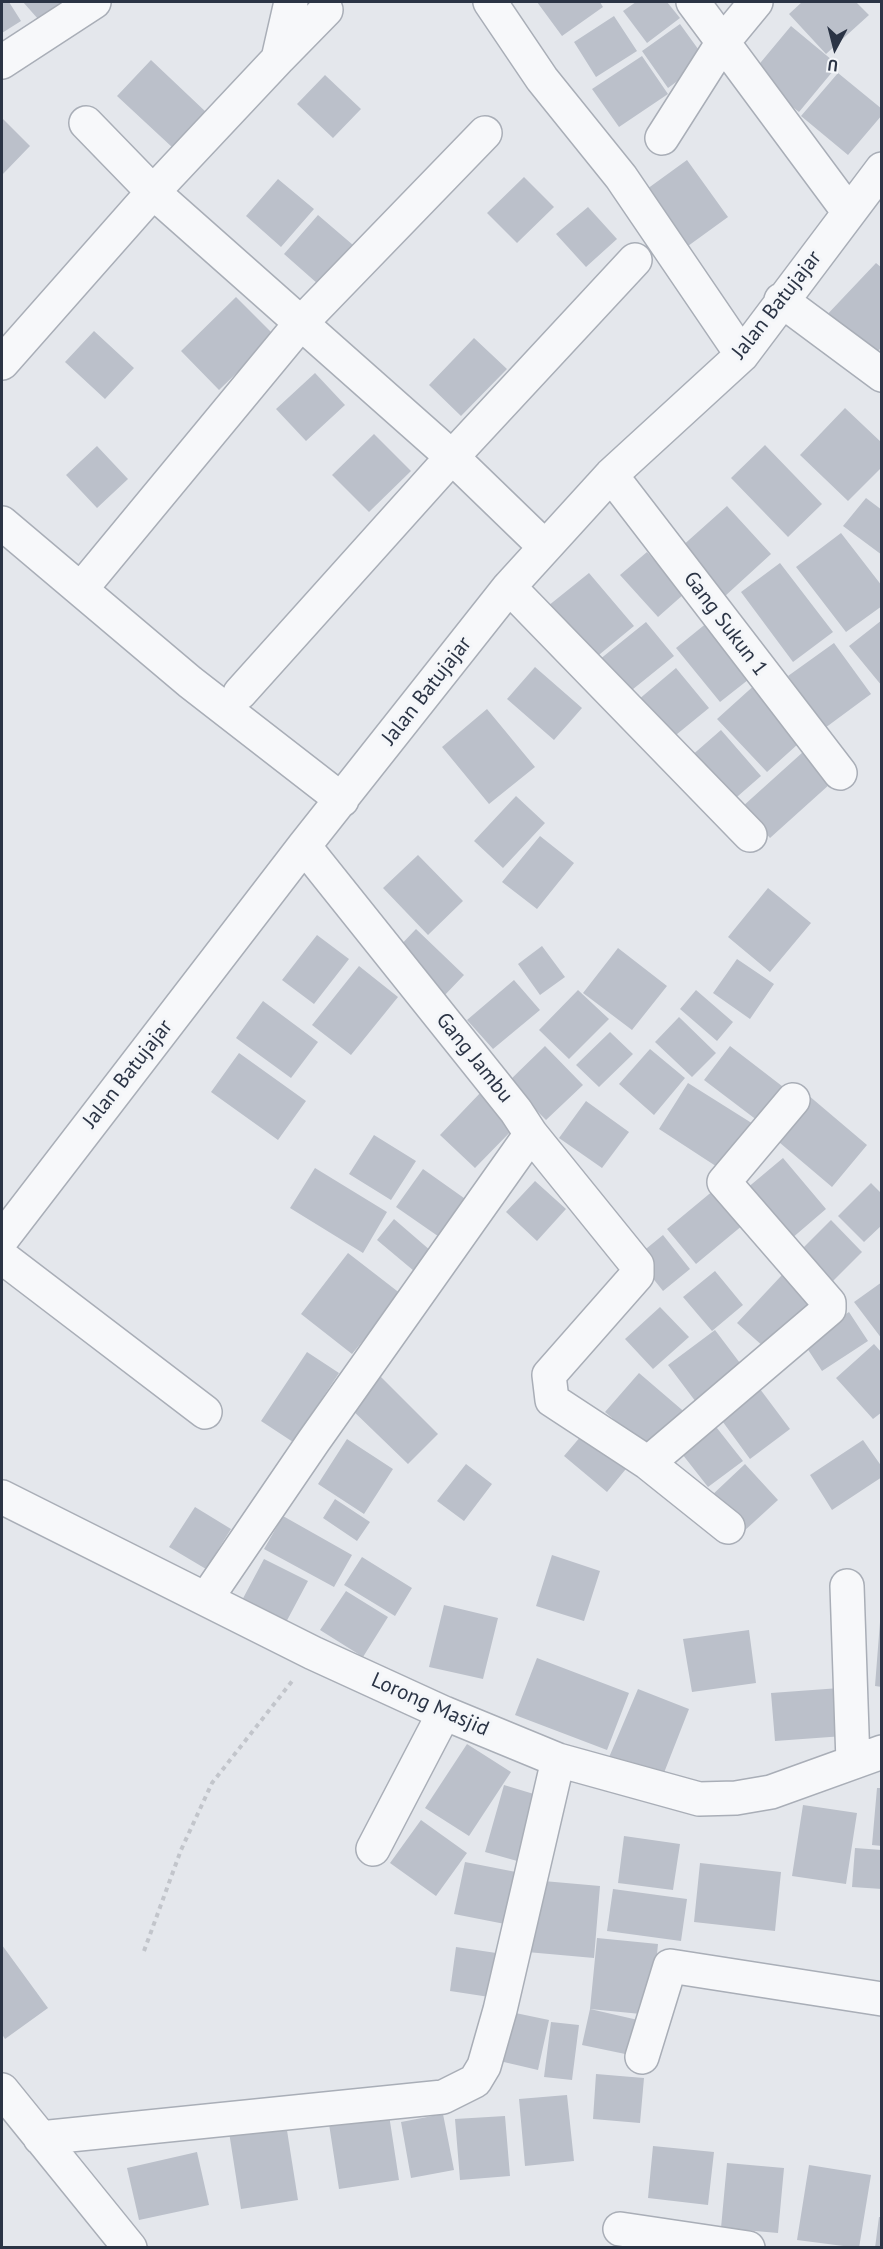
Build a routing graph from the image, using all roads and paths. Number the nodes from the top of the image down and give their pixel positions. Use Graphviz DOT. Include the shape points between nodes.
graph roads {
  1 [pos="94,2"];
  2 [pos="291,2"];
  3 [pos="490,2"];
  4 [pos="693,2"];
  5 [pos="756,2"];
  6 [pos="326,10"];
  7 [pos="723,42"];
  8 [pos="278,59"];
  9 [pos="2,62"];
  10 [pos="86,123"];
  11 [pos="485,133"];
  12 [pos="662,138"];
  13 [pos="882,169"];
  14 [pos="153,192"];
  15 [pos="848,211"];
  16 [pos="635,260"];
  17 [pos="781,300"];
  18 [pos="301,323"];
  19 [pos="742,355"];
  20 [pos="2,363"];
  21 [pos="882,375"];
  22 [pos="452,457"];
  23 [pos="611,475"];
  24 [pos="2,523"];
  25 [pos="545,547"];
  26 [pos="509,587"];
  27 [pos="81,589"];
  28 [pos="240,693"];
  29 [pos="840,773"];
  30 [pos="342,800"];
  31 [pos="750,835"];
  32 [pos="304,846"];
  33 [pos="793,1100"];
  34 [pos="531,1134"];
  35 [pos="2,1239"];
  36 [pos="2,1257"];
  37 [pos="206,1412"];
  38 [pos="648,1463"];
  39 [pos="2,1497"];
  40 [pos="728,1527"];
  41 [pos="847,1586"];
  42 [pos="206,1599"];
  43 [pos="313,1653"];
  44 [pos="444,1713"];
  45 [pos="867,1757"];
  46 [pos="558,1760"];
  47 [pos="373,1849"];
  48 [pos="144,1951"];
  49 [pos="882,1999"];
  50 [pos="642,2057"];
  51 [pos="2,2090"];
  52 [pos="40,2138"];
  53 [pos="620,2229"];
  54 [pos="130,2247"];
  55 [pos="748,2247"];
  1 -- 9 [label="street"];
  2 -- 8 [label="street"];
  3 -- 19 [label="street" via="543,79 621,177"];
  4 -- 7 [label="street"];
  5 -- 7 [label="street"];
  6 -- 8 [label="street"];
  7 -- 12 [label="street"];
  7 -- 15 [label="street"];
  8 -- 14 [label="street"];
  10 -- 14 [label="street"];
  11 -- 18 [label="street"];
  13 -- 15 [label="street, Jalan Batujajar"];
  14 -- 18 [label="street"];
  14 -- 20 [label="street"];
  15 -- 17 [label="street, Jalan Batujajar"];
  16 -- 22 [label="street"];
  17 -- 19 [label="street, Jalan Batujajar"];
  17 -- 21 [label="street"];
  18 -- 22 [label="street"];
  18 -- 27 [label="street"];
  19 -- 23 [label="street, Jalan Batujajar"];
  22 -- 25 [label="street"];
  22 -- 28 [label="street"];
  23 -- 25 [label="street, Jalan Batujajar"];
  23 -- 29 [label="street, Gang Sukun 1"];
  24 -- 27 [label="street"];
  25 -- 26 [label="street, Jalan Batujajar"];
  26 -- 30 [label="street, Jalan Batujajar"];
  26 -- 31 [label="street"];
  27 -- 30 [label="street" via="190,682"];
  30 -- 32 [label="street, Jalan Batujajar"];
  32 -- 34 [label="street, Gang Jambu"];
  32 -- 35 [label="street, Jalan Batujajar"];
  33 -- 38 [label="street" via="724,1182 829,1303 830,1309"];
  34 -- 38 [label="street, Gang Jambu" via="636,1265 637,1275 549,1375 552,1400"];
  34 -- 42 [label="street"];
  36 -- 37 [label="street"];
  38 -- 40 [label="street"];
  39 -- 42 [label="street, Lorong Masjid"];
  41 -- 45 [label="street"];
  42 -- 43 [label="street, Lorong Masjid"];
  43 -- 44 [label="street, Lorong Masjid"];
  43 -- 48 [label="path" via="212,1783 181,1850"];
  44 -- 46 [label="street, Lorong Masjid"];
  44 -- 47 [label="street"];
  45 -- 46 [label="street, Lorong Masjid" via="771,1792 699,1799"];
  46 -- 52 [label="street" via="500,2010 484,2066 475,2081 443,2097"];
  49 -- 50 [label="street" via="670,1965"];
  51 -- 52 [label="street"];
  52 -- 54 [label="street"];
  53 -- 55 [label="street"];
}
